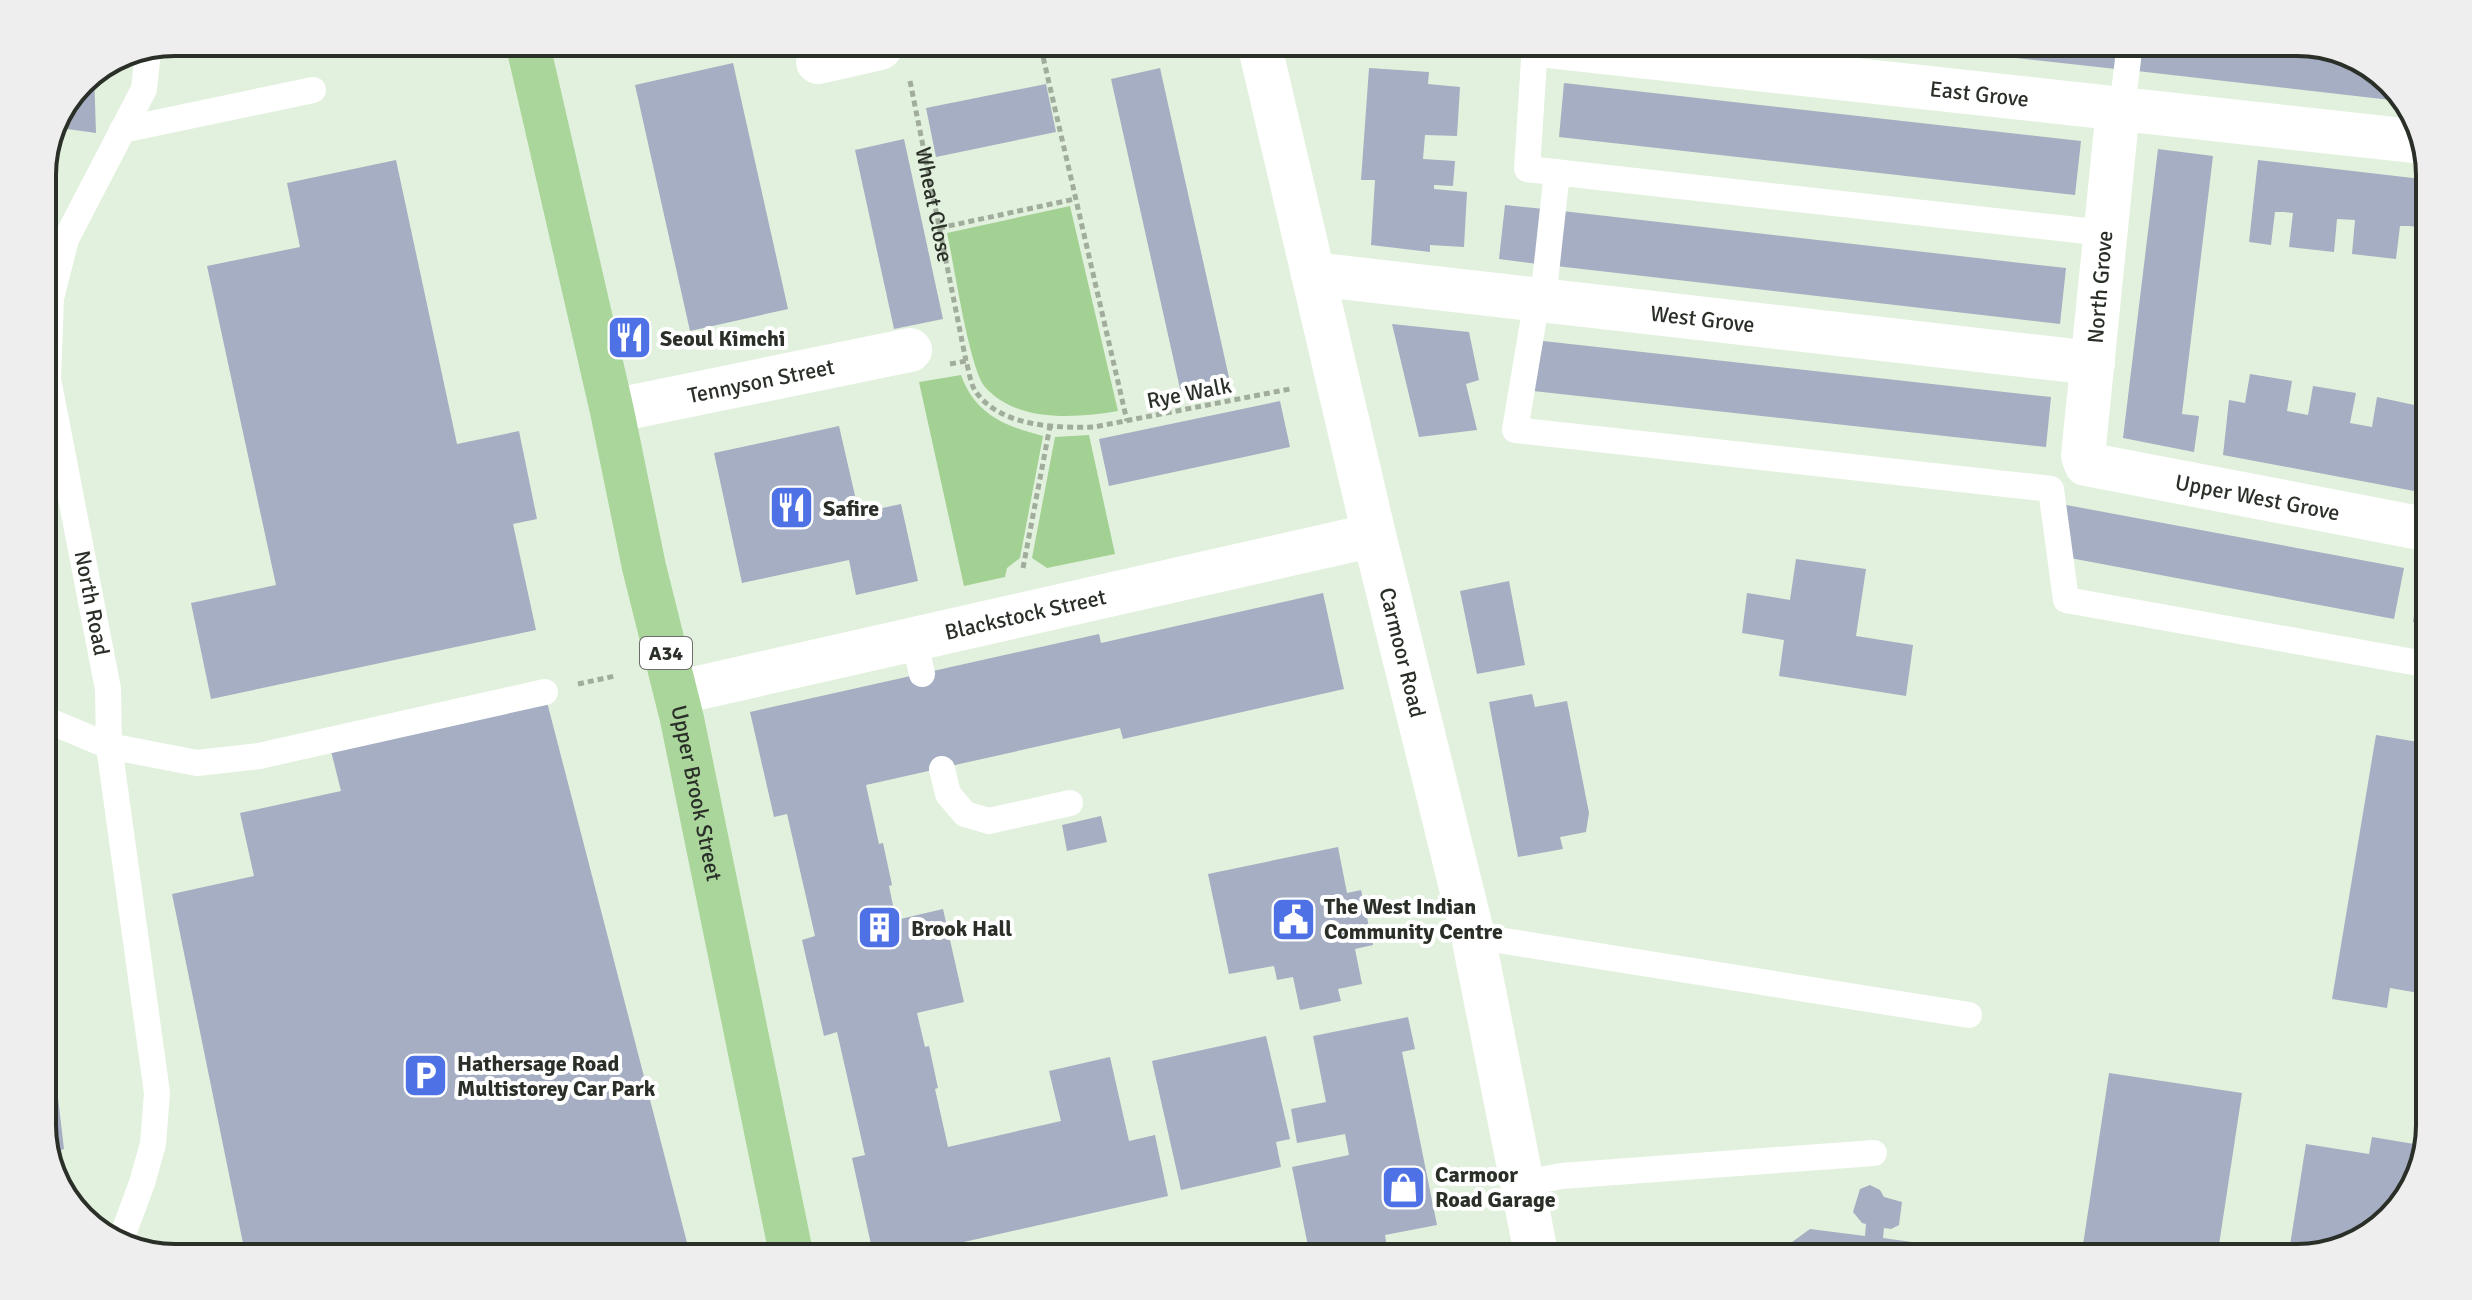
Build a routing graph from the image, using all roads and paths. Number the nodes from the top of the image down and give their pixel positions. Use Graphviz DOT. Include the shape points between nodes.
graph roads {
  1 [pos="530,56"];
  2 [pos="1043,56"];
  3 [pos="1262,56"];
  4 [pos="1535,56"];
  5 [pos="1662,56"];
  6 [pos="2128,56"];
  7 [pos="147,59"];
  8 [pos="818,62"];
  9 [pos="894,63"];
  10 [pos="313,90"];
  11 [pos="2120,109"];
  12 [pos="122,130"];
  13 [pos="2411,141"];
  14 [pos="1557,172"];
  15 [pos="1075,199"];
  16 [pos="939,228"];
  17 [pos="2104,233"];
  18 [pos="1313,274"];
  19 [pos="56,278"];
  20 [pos="1540,300"];
  21 [pos="910,350"];
  22 [pos="966,361"];
  23 [pos="2093,363"];
  24 [pos="1290,389"];
  25 [pos="612,411"];
  26 [pos="56,420"];
  27 [pos="1127,421"];
  28 [pos="1050,426"];
  29 [pos="2086,464"];
  30 [pos="2051,489"];
  31 [pos="2416,527"];
  32 [pos="1374,535"];
  33 [pos="1015,616"];
  34 [pos="2416,662"];
  35 [pos="545,692"];
  36 [pos="676,693"];
  37 [pos="56,724"];
  38 [pos="109,746"];
  39 [pos="942,769"];
  40 [pos="1070,803"];
  41 [pos="1473,936"];
  42 [pos="1969,1015"];
  43 [pos="1874,1153"];
  44 [pos="1521,1184"];
  45 [pos="123,1232"];
  46 [pos="789,1244"];
  47 [pos="1534,1244"];
  1 -- 25 [label="highway, Upper Brook Street / A34"];
  2 -- 15 [label="path"];
  3 -- 18 [label="street, Carmoor Road"];
  4 -- 14 [label="lane" via="1527,169"];
  5 -- 11 [label="street, East Grove"];
  6 -- 11 [label="lane"];
  7 -- 12 [label="lane, North Road" via="144,89"];
  8 -- 9 [label="street"];
  9 -- 16 [label="path, Wheat Close"];
  10 -- 12 [label="lane"];
  11 -- 13 [label="street, East Grove"];
  11 -- 17 [label="street, North Grove"];
  12 -- 19 [label="lane, North Road" via="66,239"];
  14 -- 17 [label="lane"];
  14 -- 20 [label="lane"];
  15 -- 16 [label="path"];
  15 -- 27 [label="path"];
  16 -- 22 [label="path, Wheat Close"];
  17 -- 23 [label="street, North Grove"];
  18 -- 20 [label="street, West Grove"];
  18 -- 32 [label="street, Carmoor Road"];
  20 -- 23 [label="street, West Grove"];
  20 -- 30 [label="lane" via="1515,430"];
  21 -- 22 [label="path" via="916,372"];
  21 -- 25 [label="street, Tennyson Street"];
  22 -- 28 [label="path, Wheat Close" via="975,391 997,411"];
  23 -- 29 [label="street, North Grove"];
  24 -- 27 [label="path, Rye Walk"];
  25 -- 36 [label="highway, Upper Brook Street / A34"];
  26 -- 38 [label="lane, North Road" via="108,689"];
  27 -- 28 [label="path, Rye Walk"];
  28 -- 33 [label="path"];
  29 -- 30 [label="lane"];
  29 -- 31 [label="street, Upper West Grove"];
  30 -- 34 [label="lane" via="2066,600"];
  32 -- 33 [label="street, Blackstock Street"];
  32 -- 41 [label="street, Carmoor Road"];
  33 -- 36 [label="street, Blackstock Street" via="918,656"];
  35 -- 38 [label="lane" via="243,758 197,763"];
  36 -- 46 [label="highway, Upper Brook Street / A34"];
  37 -- 38 [label="lane"];
  38 -- 45 [label="lane, North Road" via="157,1093 153,1144"];
  39 -- 40 [label="lane" via="948,794 965,814 989,821"];
  41 -- 42 [label="lane"];
  41 -- 44 [label="street, Carmoor Road"];
  43 -- 44 [label="lane" via="1561,1176"];
  44 -- 47 [label="street, Carmoor Road"];
}
